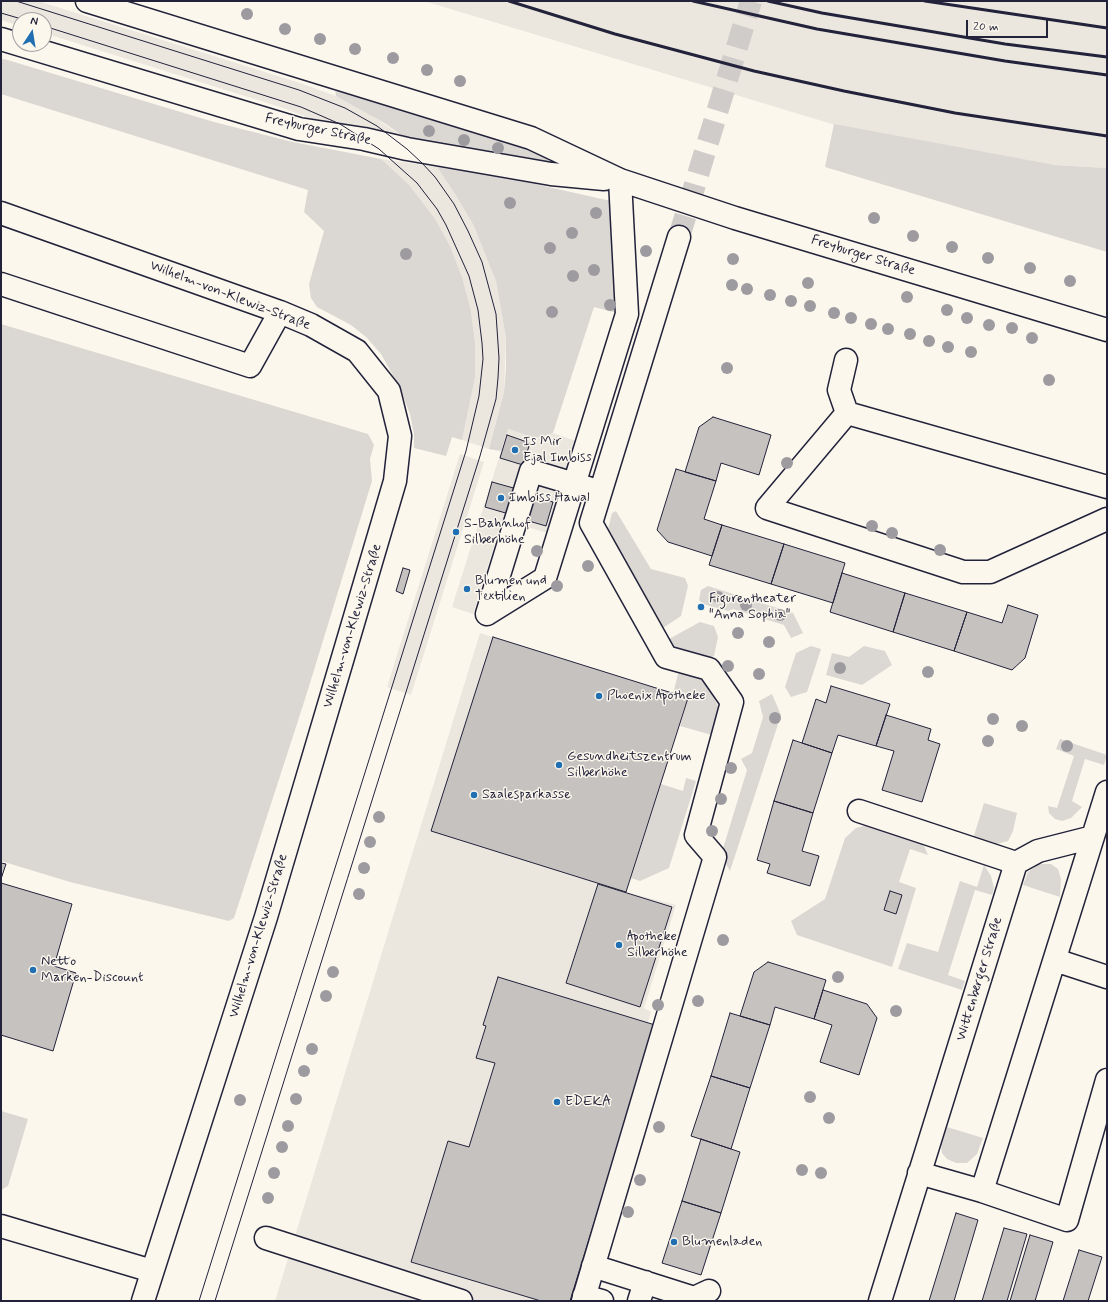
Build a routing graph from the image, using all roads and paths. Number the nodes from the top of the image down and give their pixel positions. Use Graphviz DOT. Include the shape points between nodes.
graph roads {
  1 [pos="87,1"];
  2 [pos="1,40"];
  3 [pos="620,180"];
  4 [pos="1,213"];
  5 [pos="679,237"];
  6 [pos="1,284"];
  7 [pos="280,312"];
  8 [pos="1107,330"];
  9 [pos="846,360"];
  10 [pos="847,413"];
  11 [pos="574,484"];
  12 [pos="1107,487"];
  13 [pos="600,492"];
  14 [pos="1107,519"];
  15 [pos="1107,792"];
  16 [pos="859,811"];
  17 [pos="1093,837"];
  18 [pos="1016,864"];
  19 [pos="1055,960"];
  20 [pos="1107,977"];
  21 [pos="1107,1080"];
  22 [pos="919,1173"];
  23 [pos="982,1191"];
  24 [pos="1,1226"];
  25 [pos="266,1238"];
  26 [pos="593,1266"];
  27 [pos="152,1271"];
  28 [pos="642,1291"];
  29 [pos="709,1291"];
  30 [pos="430,1296"];
  31 [pos="590,1299"];
  32 [pos="143,1301"];
  33 [pos="461,1301"];
  34 [pos="880,1301"];
  1 -- 3 [label="street, Freyburger Straße" via="531,138"];
  2 -- 3 [label="street, Freyburger Straße" via="299,129 551,174"];
  3 -- 8 [label="street, Freyburger Straße" via="735,218"];
  3 -- 11 [label="street" via="627,314"];
  4 -- 7 [label="street, Wilhelm-von-Klewiz-Straße"];
  5 -- 13 [label="street" via="667,309"];
  6 -- 7 [label="street" via="250,366"];
  7 -- 27 [label="street, Wilhelm-von-Klewiz-Straße" via="311,325 357,351 389,391 400,436 395,482 266,917"];
  9 -- 10 [label="street" via="839,390"];
  10 -- 12 [label="street"];
  10 -- 14 [label="street" via="767,508 963,572 990,572"];
  11 -- 11 [label="street" via="545,578 487,614 531,471"];
  11 -- 13 [label="street"];
  13 -- 26 [label="street" via="591,523 666,657 709,669 732,702 696,835 715,857"];
  15 -- 17 [label="street"];
  16 -- 18 [label="street"];
  17 -- 18 [label="street" via="1038,851"];
  17 -- 19 [label="street"];
  18 -- 22 [label="street, Wittenberger Straße"];
  19 -- 20 [label="street"];
  19 -- 23 [label="street"];
  21 -- 23 [label="street" via="1067,1220"];
  22 -- 23 [label="street"];
  22 -- 34 [label="street, Wittenberger Straße"];
  24 -- 27 [label="street"];
  25 -- 30 [label="street"];
  26 -- 28 [label="street"];
  26 -- 31 [label="street"];
  27 -- 32 [label="street, Wilhelm-von-Klewiz-Straße"];
  28 -- 29 [label="street" via="694,1298"];
  30 -- 33 [label="street"];
}
